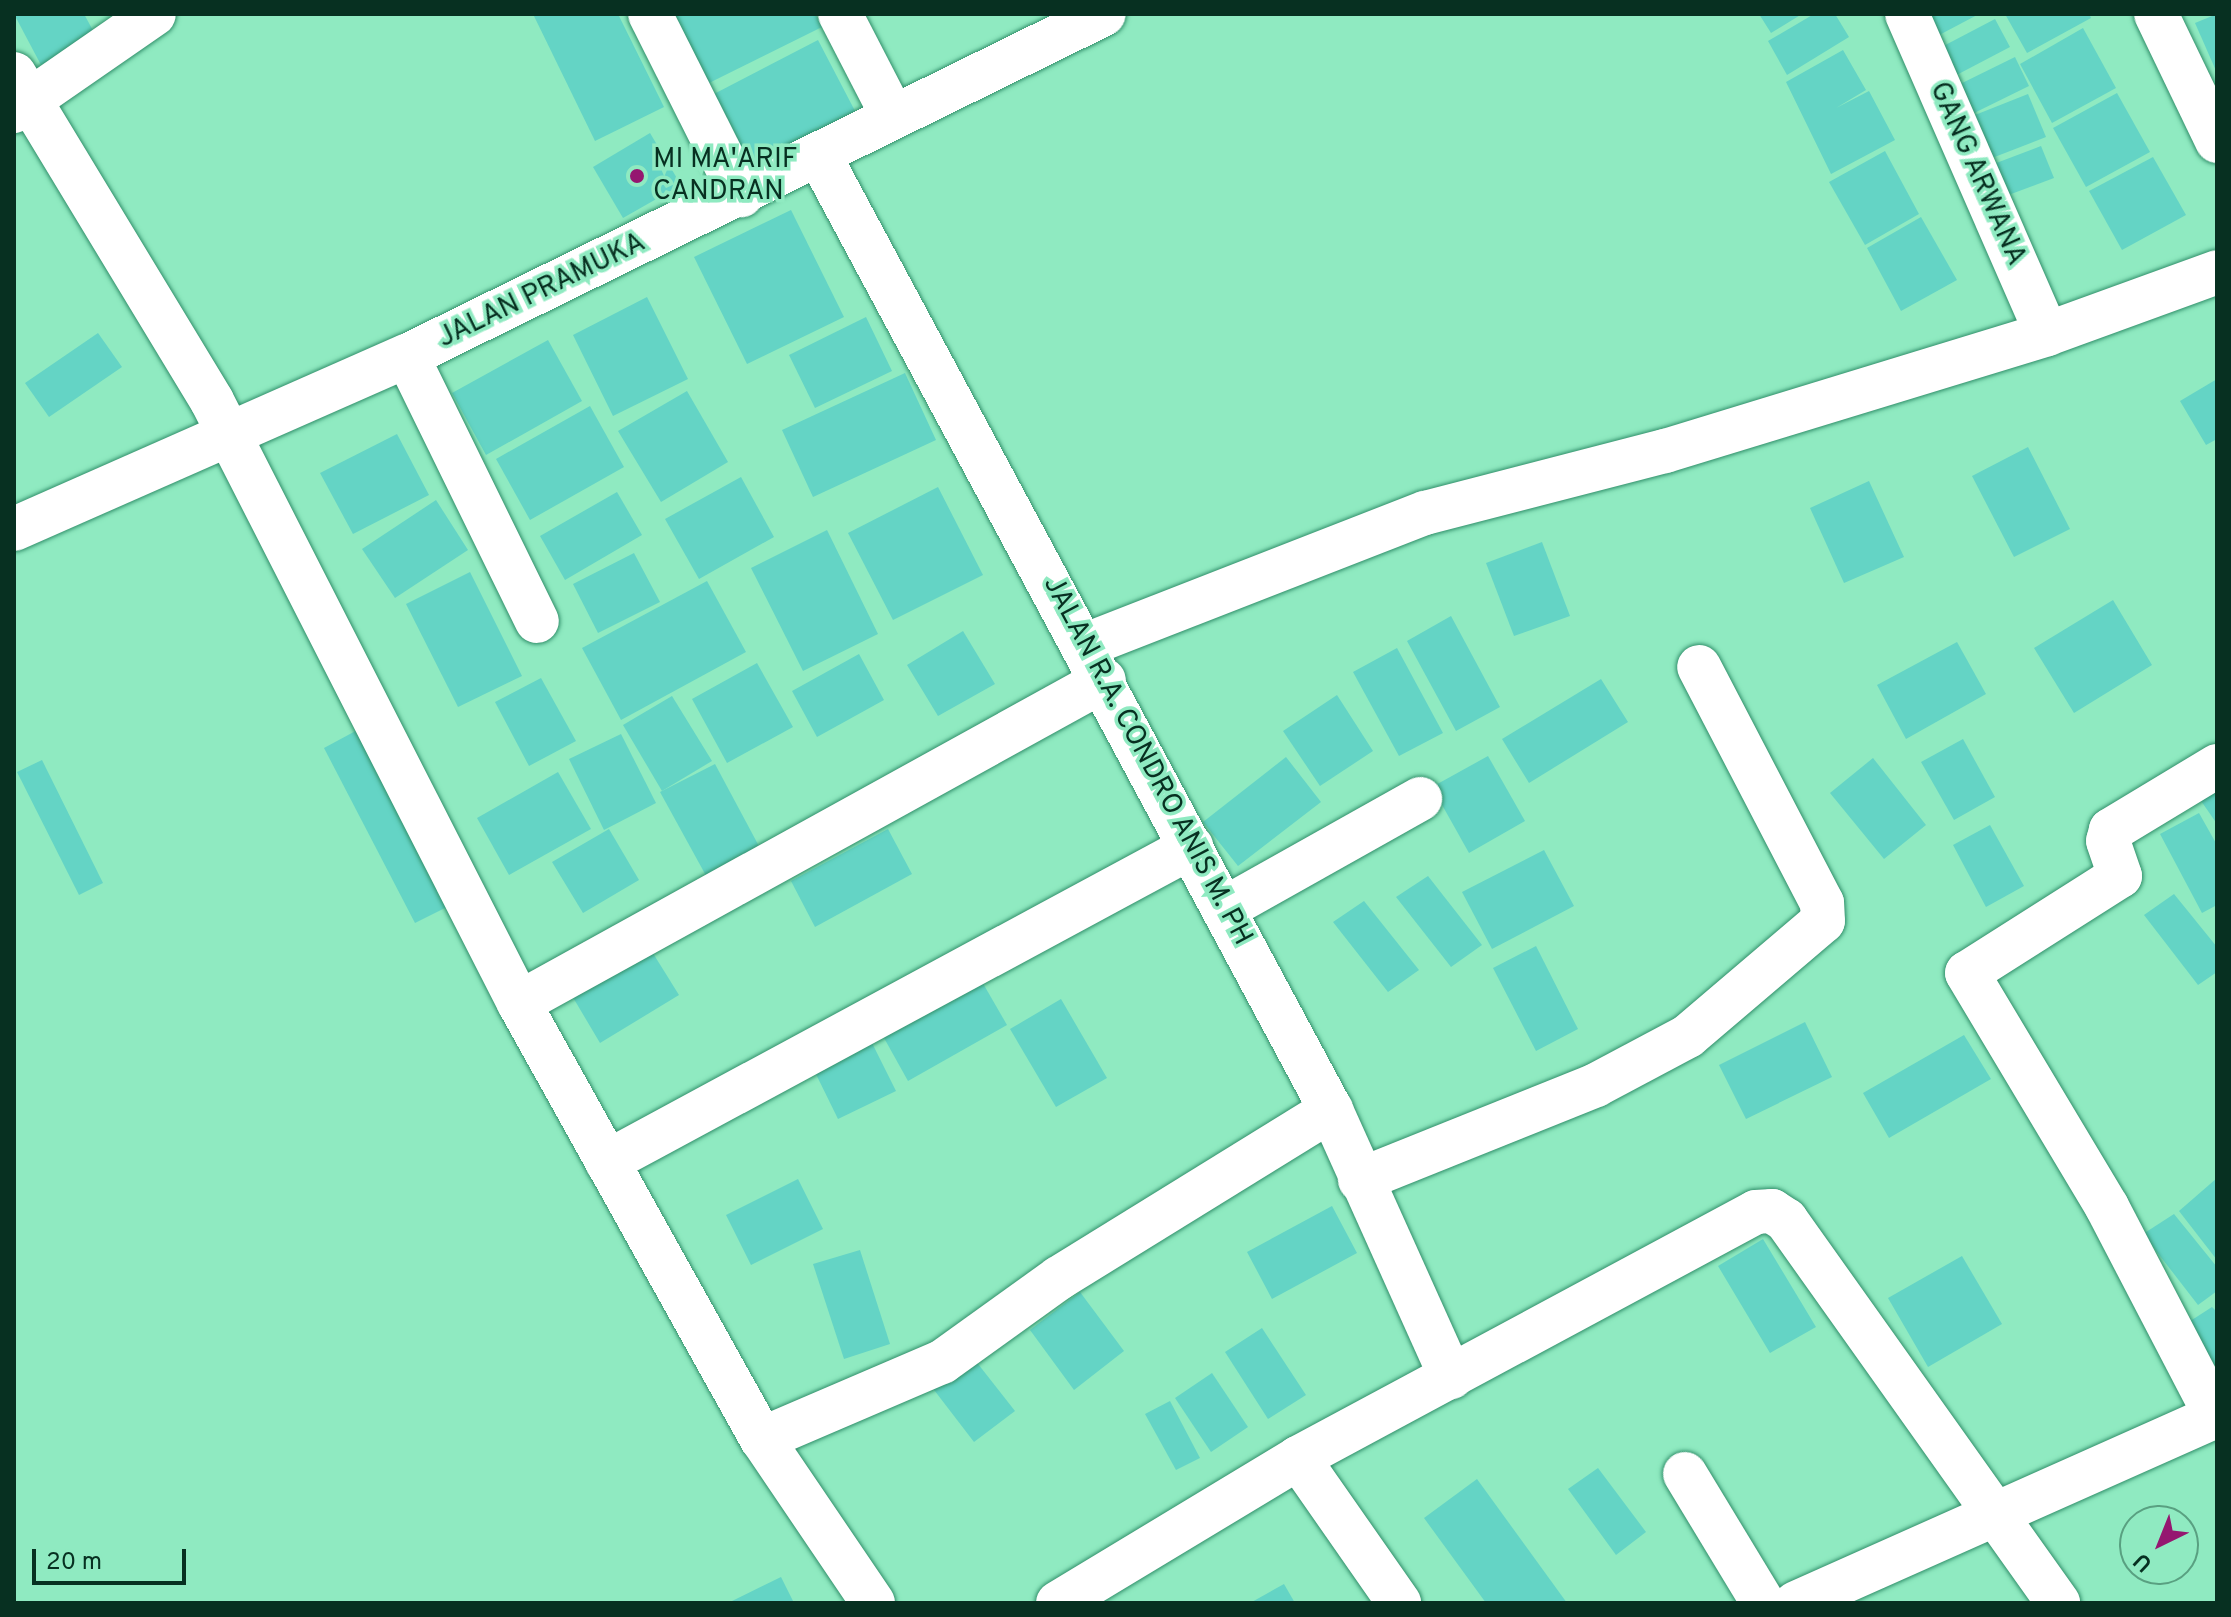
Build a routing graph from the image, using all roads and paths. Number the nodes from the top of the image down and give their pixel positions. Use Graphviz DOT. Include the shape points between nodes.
graph roads {
  1 [pos="154,14"];
  2 [pos="650,14"];
  3 [pos="840,14"];
  4 [pos="1104,14"];
  5 [pos="1907,14"];
  6 [pos="2156,14"];
  7 [pos="20,95"];
  8 [pos="891,113"];
  9 [pos="2217,141"];
  10 [pos="820,157"];
  11 [pos="741,195"];
  12 [pos="2217,272"];
  13 [pos="2047,334"];
  14 [pos="407,356"];
  15 [pos="228,432"];
  16 [pos="14,529"];
  17 [pos="537,621"];
  18 [pos="1095,662"];
  19 [pos="1699,667"];
  20 [pos="2217,766"];
  21 [pos="1420,799"];
  22 [pos="1191,847"];
  23 [pos="1224,909"];
  24 [pos="519,1003"];
  25 [pos="1331,1110"];
  26 [pos="607,1162"];
  27 [pos="1360,1180"];
  28 [pos="1451,1377"];
  29 [pos="2216,1417"];
  30 [pos="762,1439"];
  31 [pos="1298,1458"];
  32 [pos="1685,1474"];
  33 [pos="1993,1511"];
  34 [pos="1865,1592"];
  35 [pos="873,1603"];
  36 [pos="1058,1603"];
  37 [pos="1399,1603"];
  38 [pos="1763,1603"];
  39 [pos="1796,1603"];
  40 [pos="2058,1603"];
  1 -- 7 [label="street"];
  2 -- 11 [label="street"];
  3 -- 8 [label="street"];
  4 -- 8 [label="street, JALAN PRAMUKA"];
  5 -- 13 [label="street, GANG ARWANA"];
  6 -- 9 [label="street"];
  7 -- 15 [label="street"];
  8 -- 10 [label="street, JALAN PRAMUKA"];
  10 -- 11 [label="street, JALAN PRAMUKA"];
  10 -- 18 [label="street, JALAN R.A. CONDRO ANIS M. PH"];
  11 -- 14 [label="street, JALAN PRAMUKA"];
  12 -- 13 [label="street"];
  13 -- 18 [label="street" via="1665,451 1425,513"];
  14 -- 15 [label="street, JALAN PRAMUKA"];
  14 -- 17 [label="street"];
  15 -- 16 [label="street, JALAN PRAMUKA"];
  15 -- 24 [label="street"];
  18 -- 22 [label="street, JALAN R.A. CONDRO ANIS M. PH"];
  18 -- 24 [label="street"];
  19 -- 27 [label="street" via="1822,903 1823,921 1688,1036 1596,1085"];
  20 -- 29 [label="street" via="2111,830 2108,841 2120,876 1967,973 2107,1207"];
  21 -- 23 [label="street"];
  22 -- 23 [label="street, JALAN R.A. CONDRO ANIS M. PH"];
  22 -- 26 [label="street"];
  23 -- 25 [label="street, JALAN R.A. CONDRO ANIS M. PH"];
  24 -- 26 [label="street"];
  25 -- 27 [label="street, JALAN R.A. CONDRO ANIS M. PH"];
  25 -- 30 [label="street" via="1059,1278 942,1362"];
  26 -- 30 [label="street"];
  27 -- 28 [label="street, JALAN R.A. CONDRO ANIS M. PH"];
  28 -- 31 [label="street"];
  28 -- 33 [label="street" via="1756,1212 1772,1211 1786,1220"];
  29 -- 33 [label="street"];
  30 -- 35 [label="street"];
  31 -- 36 [label="street"];
  31 -- 37 [label="street"];
  32 -- 38 [label="street"];
  33 -- 34 [label="street"];
  33 -- 40 [label="street"];
  34 -- 39 [label="street"];
}
